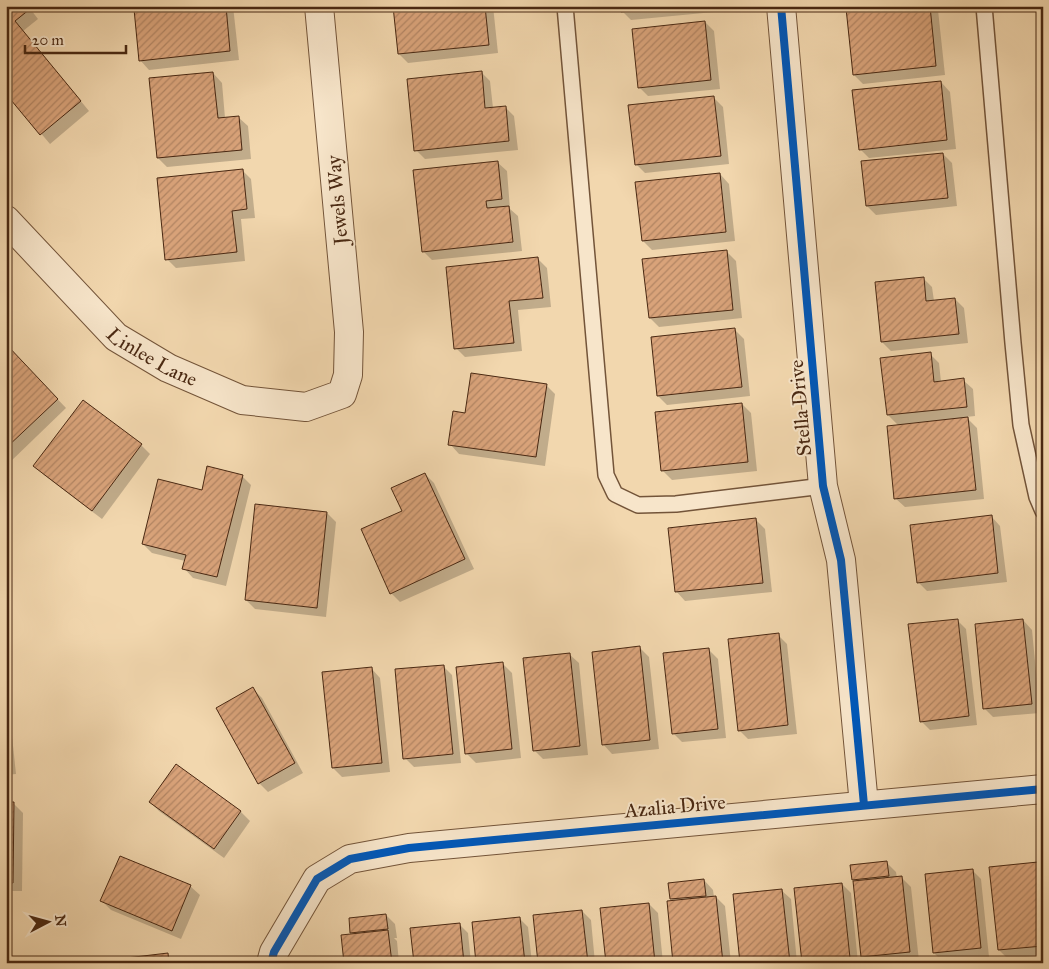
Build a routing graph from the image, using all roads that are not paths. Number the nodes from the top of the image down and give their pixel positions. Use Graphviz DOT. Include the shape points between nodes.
graph roads {
  1 [pos="319,6"];
  2 [pos="565,6"];
  3 [pos="781,6"];
  4 [pos="984,6"];
  5 [pos="6,220"];
  6 [pos="342,394"];
  7 [pos="823,486"];
  8 [pos="1043,511"];
  9 [pos="1043,789"];
  10 [pos="864,805"];
  11 [pos="271,963"];
  1 -- 6 [label="street, Jewels Way" via="349,332 348,375"];
  2 -- 7 [label="lane" via="606,475 615,494 638,505 676,504"];
  3 -- 7 [label="street, Stella Drive"];
  4 -- 8 [label="lane" via="1021,425"];
  5 -- 6 [label="street, Linlee Lane" via="116,337 168,368 242,400 306,407"];
  7 -- 10 [label="street, Stella Drive" via="841,560"];
  9 -- 10 [label="street, Azalia Drive"];
  10 -- 11 [label="street, Azalia Drive" via="409,848 350,859 317,879 274,952"];
}
